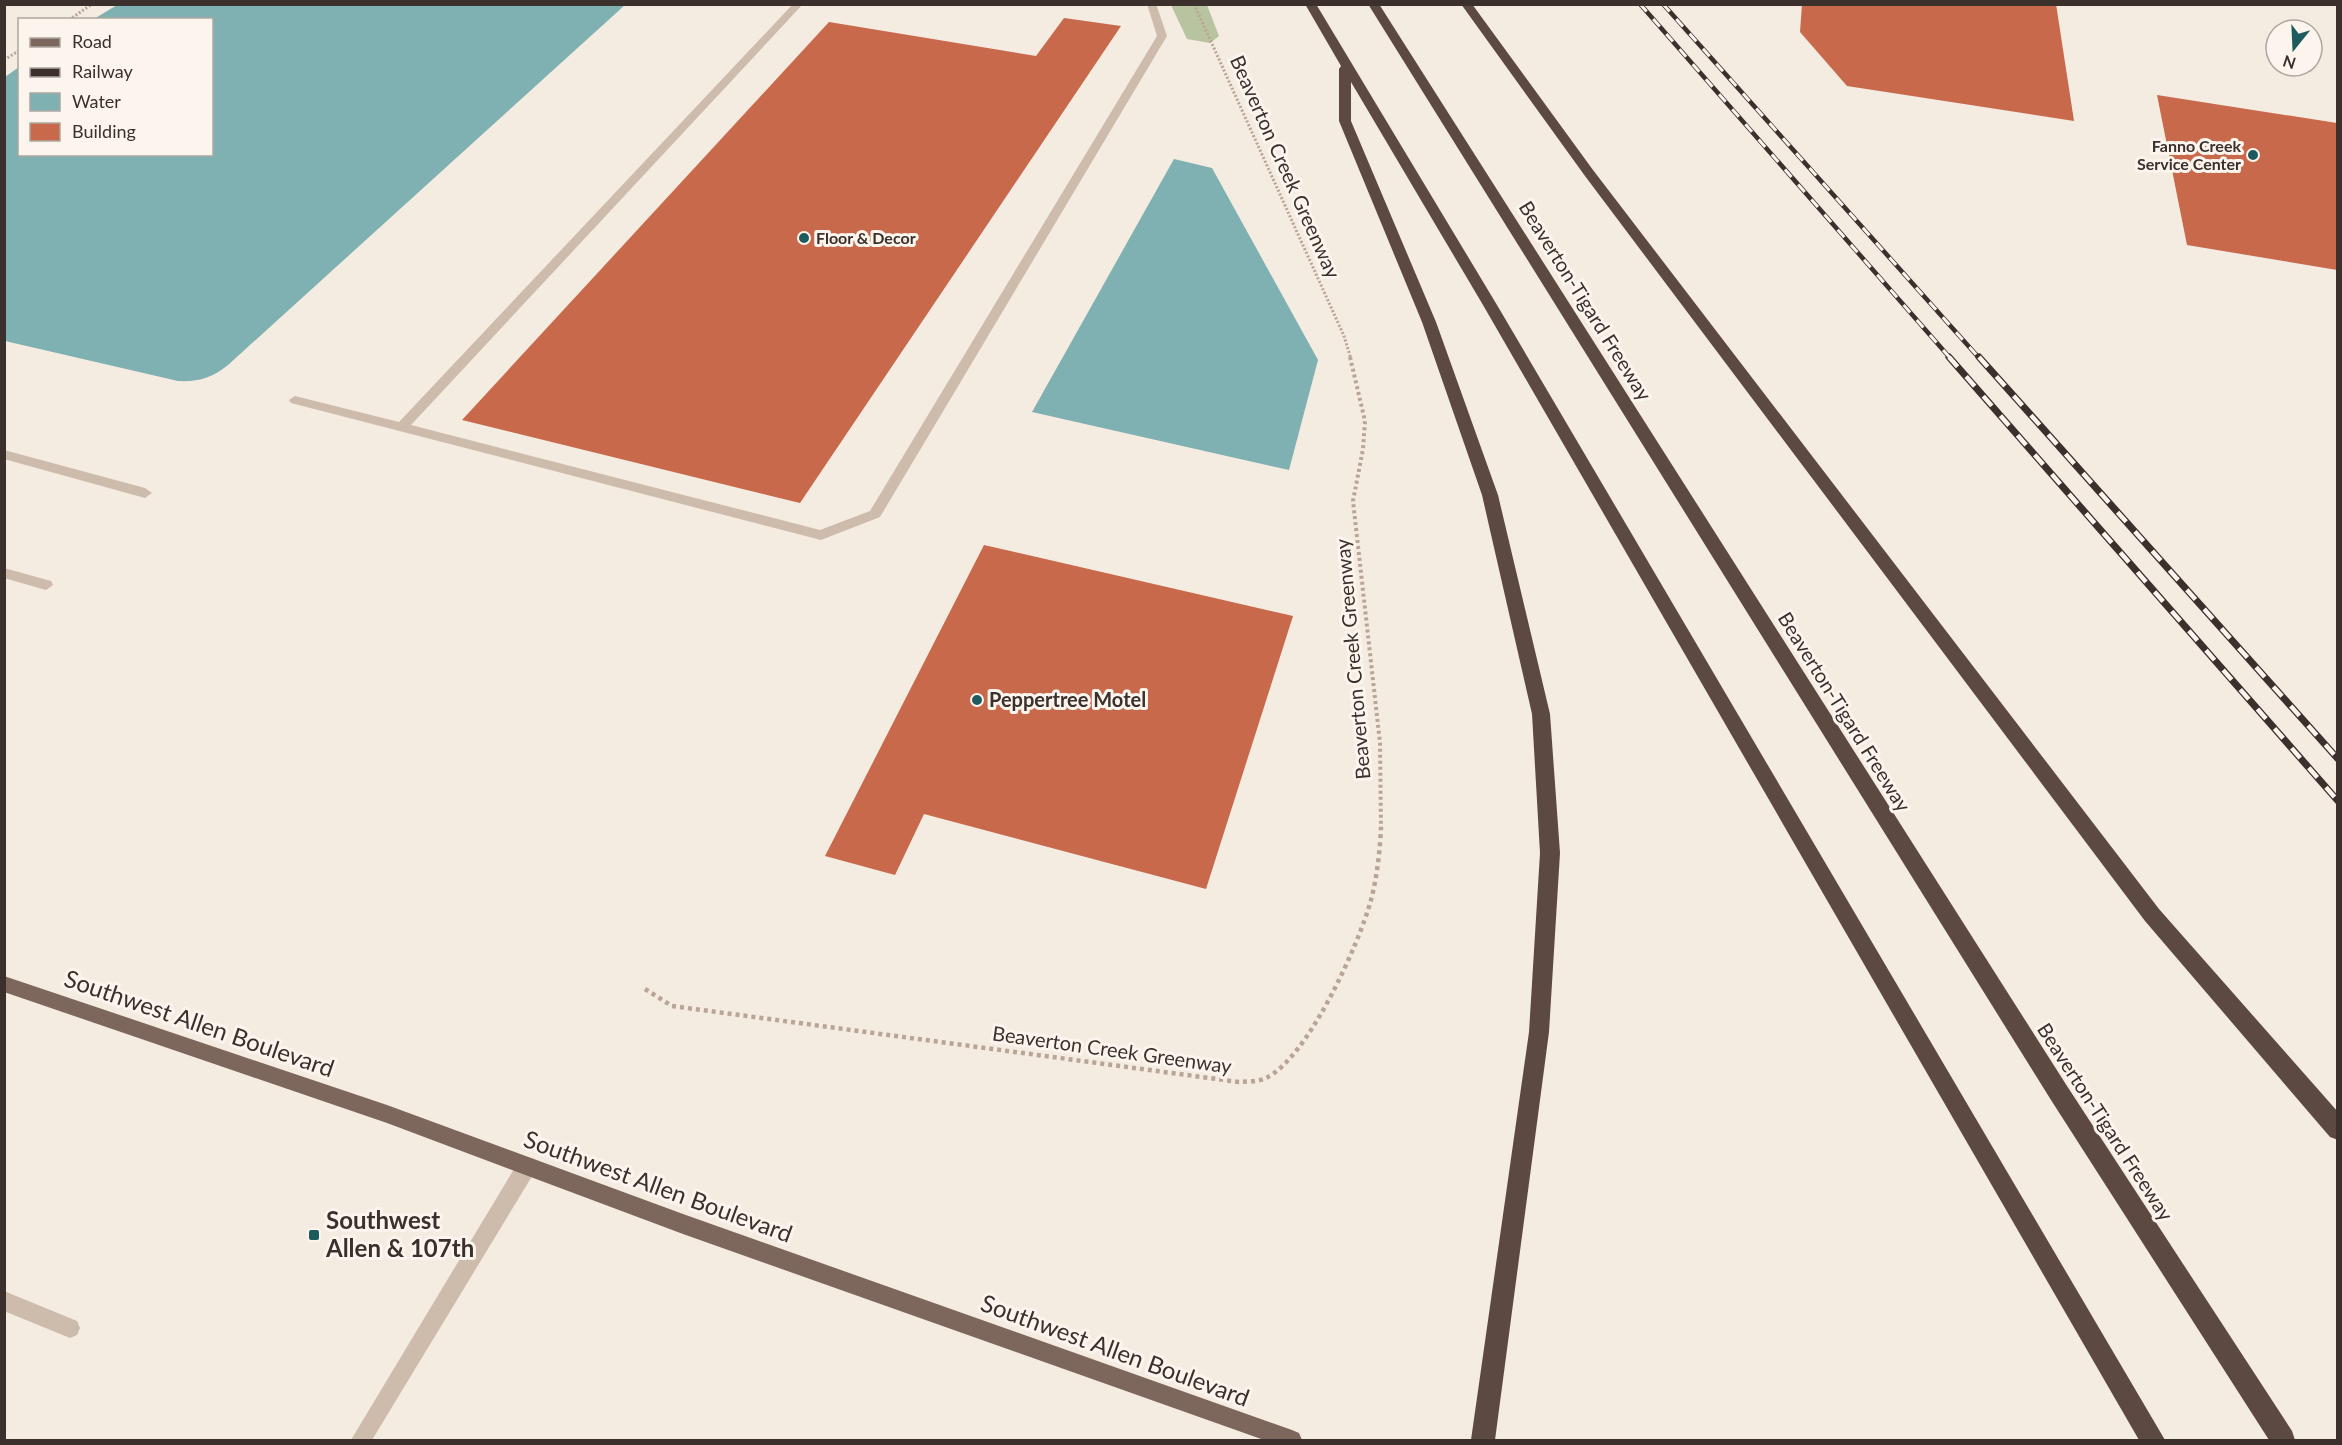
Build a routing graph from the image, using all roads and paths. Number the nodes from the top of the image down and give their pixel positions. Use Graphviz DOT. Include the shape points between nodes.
graph roads {
  1 [pos="92,4"];
  2 [pos="799,4"];
  3 [pos="1151,4"];
  4 [pos="1194,4"];
  5 [pos="1310,4"];
  6 [pos="1372,4"];
  7 [pos="1466,4"];
  8 [pos="72,18"];
  9 [pos="18,51"];
  10 [pos="4,60"];
  11 [pos="1345,67"];
  12 [pos="295,400"];
  13 [pos="401,428"];
  14 [pos="4,454"];
  15 [pos="145,493"];
  16 [pos="4,573"];
  17 [pos="46,585"];
  18 [pos="4,984"];
  19 [pos="645,988"];
  20 [pos="2337,1129"];
  21 [pos="527,1166"];
  22 [pos="4,1301"];
  23 [pos="70,1328"];
  24 [pos="361,1440"];
  25 [pos="1292,1440"];
  26 [pos="1483,1440"];
  27 [pos="2153,1440"];
  28 [pos="2283,1440"];
  1 -- 8 [label="path"];
  2 -- 13 [label="street"];
  3 -- 13 [label="street" via="1162,36 875,514 821,535"];
  4 -- 19 [label="path, Beaverton Creek Greenway" via="1344,336 1365,432 1353,501 1380,745 1377,856 1374,889 1312,1035 1265,1079 1239,1082 672,1006"];
  5 -- 11 [label="highway"];
  6 -- 28 [label="highway, Beaverton-Tigard Freeway"];
  7 -- 20 [label="highway" via="1596,183 2152,915"];
  9 -- 10 [label="path"];
  11 -- 26 [label="highway" via="1345,121 1430,322 1490,495 1541,714 1550,853 1539,1032"];
  11 -- 27 [label="highway" via="1502,326"];
  12 -- 13 [label="street"];
  14 -- 15 [label="street"];
  16 -- 17 [label="street"];
  18 -- 21 [label="main road, Southwest Allen Boulevard" via="387,1114"];
  21 -- 24 [label="street"];
  21 -- 25 [label="main road, Southwest Allen Boulevard"];
  22 -- 23 [label="street"];
}
